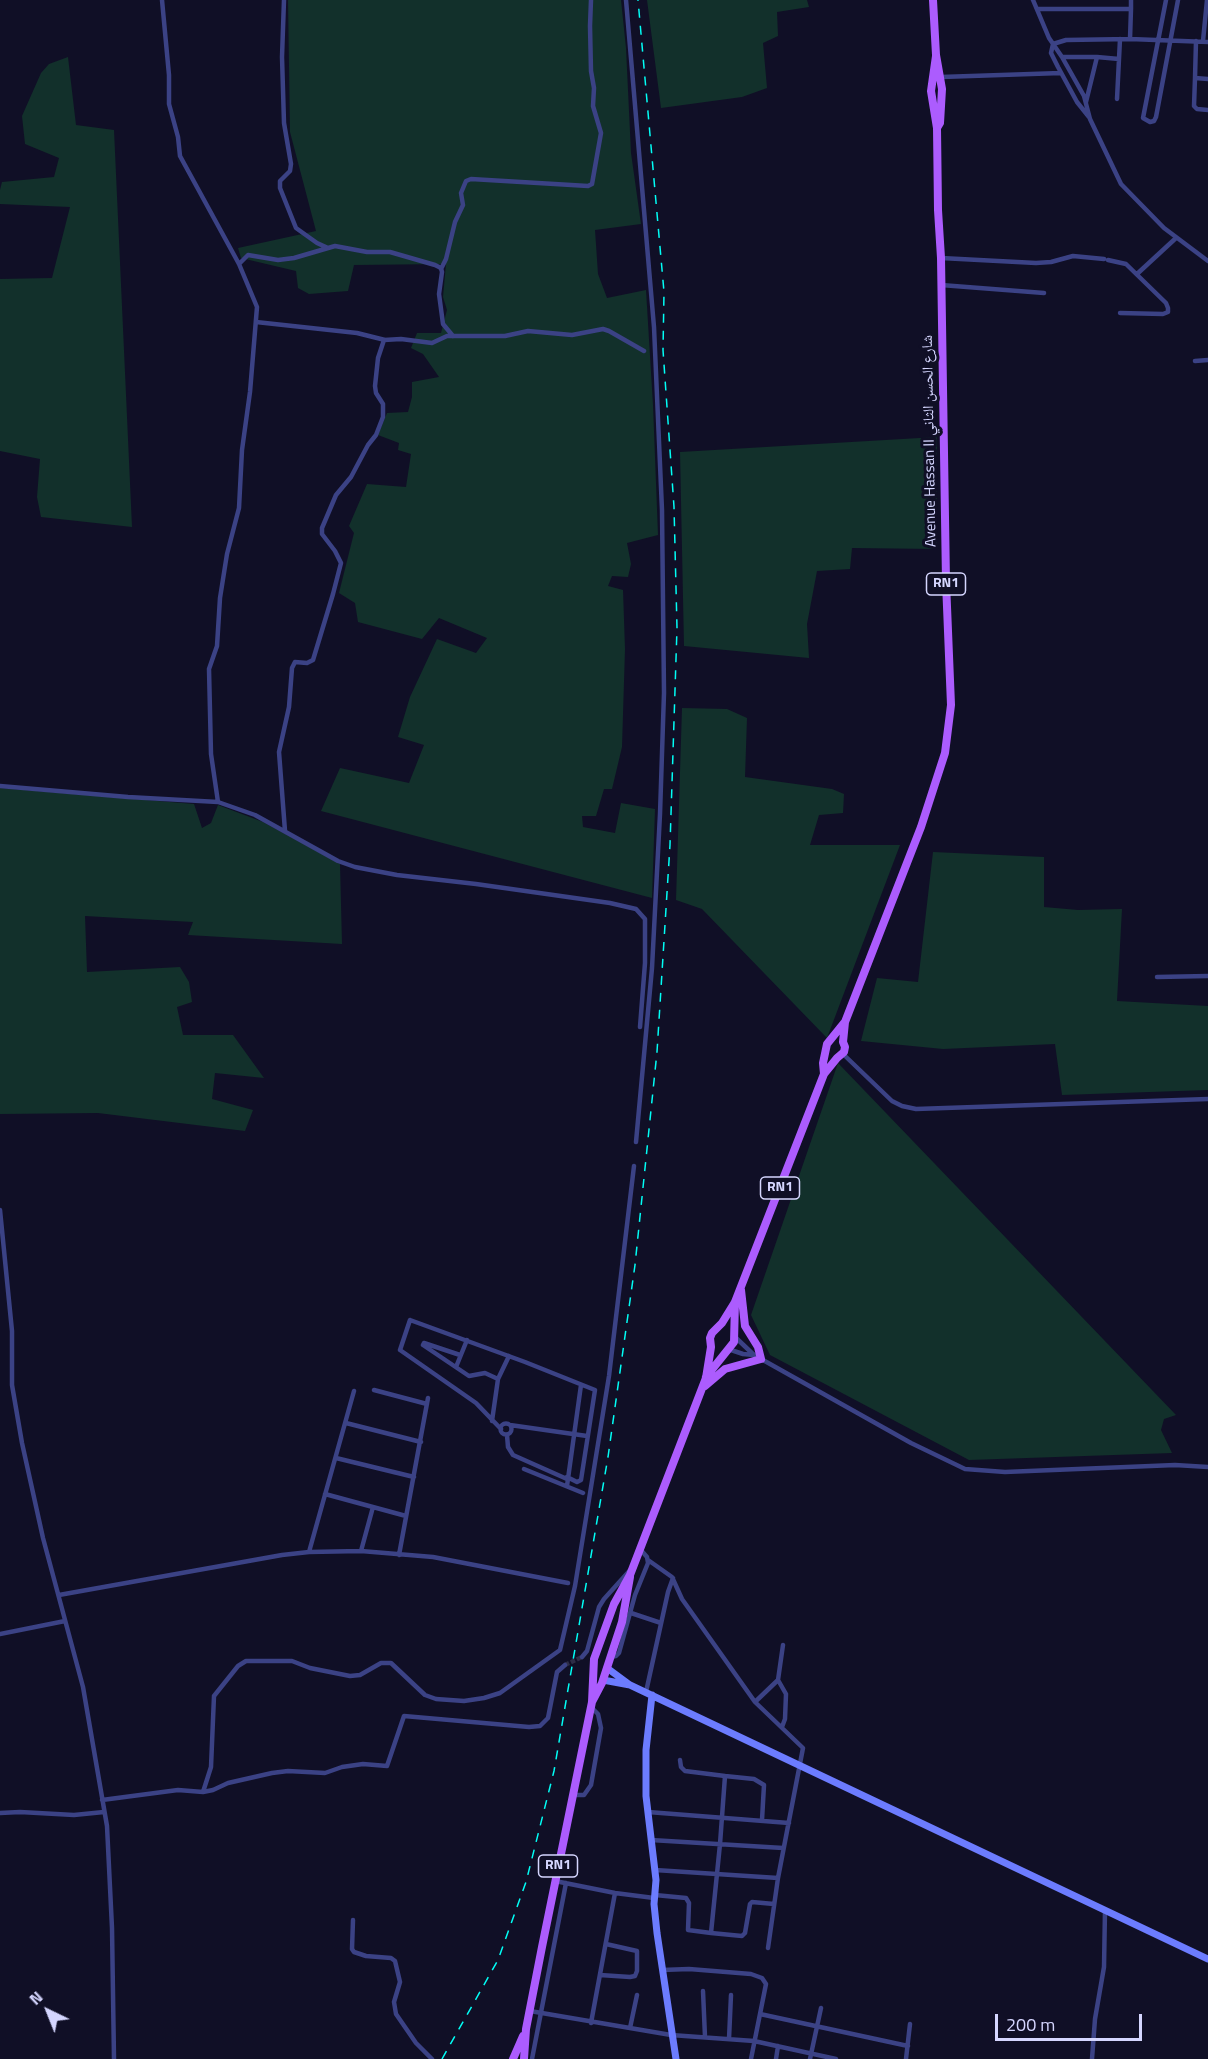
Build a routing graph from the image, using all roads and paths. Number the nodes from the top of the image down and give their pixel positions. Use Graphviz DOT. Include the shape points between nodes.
graph roads {
  1 [pos="162,0"];
  2 [pos="284,0"];
  3 [pos="591,0"];
  4 [pos="626,0"];
  5 [pos="933,0"];
  6 [pos="1033,0"];
  7 [pos="1131,0"];
  8 [pos="1166,0"];
  9 [pos="1178,0"];
  10 [pos="1207,0"];
  11 [pos="1207,8"];
  12 [pos="1037,9"];
  13 [pos="1131,9"];
  14 [pos="1120,39"];
  15 [pos="1130,39"];
  16 [pos="1159,40"];
  17 [pos="1170,40"];
  18 [pos="1196,41"];
  19 [pos="1206,42"];
  20 [pos="1053,44"];
  21 [pos="936,55"];
  22 [pos="1062,57"];
  23 [pos="1097,57"];
  24 [pos="1119,59"];
  25 [pos="1061,73"];
  26 [pos="932,77"];
  27 [pos="941,77"];
  28 [pos="1195,78"];
  29 [pos="1208,79"];
  30 [pos="936,99"];
  31 [pos="1117,99"];
  32 [pos="1086,102"];
  33 [pos="1208,110"];
  34 [pos="1090,119"];
  35 [pos="310,238"];
  36 [pos="1176,238"];
  37 [pos="328,248"];
  38 [pos="316,251"];
  39 [pos="941,258"];
  40 [pos="1208,261"];
  41 [pos="239,264"];
  42 [pos="441,269"];
  43 [pos="1137,274"];
  44 [pos="941,285"];
  45 [pos="1044,293"];
  46 [pos="1120,313"];
  47 [pos="256,322"];
  48 [pos="453,336"];
  49 [pos="385,340"];
  50 [pos="644,351"];
  51 [pos="1208,360"];
  52 [pos="1196,361"];
  53 [pos="0,786"];
  54 [pos="218,802"];
  55 [pos="285,831"];
  56 [pos="1208,976"];
  57 [pos="1157,977"];
  58 [pos="845,1022"];
  59 [pos="640,1027"];
  60 [pos="833,1039"];
  61 [pos="843,1042"];
  62 [pos="826,1052"];
  63 [pos="840,1056"];
  64 [pos="824,1074"];
  65 [pos="1208,1099"];
  66 [pos="636,1142"];
  67 [pos="633,1166"];
  68 [pos="0,1210"];
  69 [pos="741,1288"];
  70 [pos="735,1302"];
  71 [pos="718,1327"];
  72 [pos="733,1335"];
  73 [pos="467,1340"];
  74 [pos="711,1344"];
  75 [pos="727,1349"];
  76 [pos="460,1355"];
  77 [pos="509,1356"];
  78 [pos="758,1357"];
  79 [pos="456,1367"];
  80 [pos="706,1378"];
  81 [pos="498,1379"];
  82 [pos="581,1385"];
  83 [pos="374,1390"];
  84 [pos="701,1390"];
  85 [pos="354,1391"];
  86 [pos="492,1420"];
  87 [pos="345,1423"];
  88 [pos="510,1425"];
  89 [pos="501,1429"];
  90 [pos="574,1434"];
  91 [pos="507,1435"];
  92 [pos="587,1436"];
  93 [pos="421,1442"];
  94 [pos="336,1458"];
  95 [pos="1208,1467"];
  96 [pos="524,1469"];
  97 [pos="414,1477"];
  98 [pos="567,1478"];
  99 [pos="567,1486"];
  100 [pos="326,1494"];
  101 [pos="583,1494"];
  102 [pos="373,1507"];
  103 [pos="406,1516"];
  104 [pos="640,1549"];
  105 [pos="361,1551"];
  106 [pos="309,1552"];
  107 [pos="399,1555"];
  108 [pos="648,1560"];
  109 [pos="634,1566"];
  110 [pos="630,1575"];
  111 [pos="673,1578"];
  112 [pos="568,1583"];
  113 [pos="59,1595"];
  114 [pos="611,1610"];
  115 [pos="628,1613"];
  116 [pos="597,1615"];
  117 [pos="65,1621"];
  118 [pos="661,1623"];
  119 [pos="0,1634"];
  120 [pos="783,1645"];
  121 [pos="582,1657"];
  122 [pos="565,1665"];
  123 [pos="593,1665"];
  124 [pos="606,1669"];
  125 [pos="603,1680"];
  126 [pos="778,1680"];
  127 [pos="630,1684"];
  128 [pos="649,1693"];
  129 [pos="755,1702"];
  130 [pos="591,1704"];
  131 [pos="782,1727"];
  132 [pos="680,1760"];
  133 [pos="800,1767"];
  134 [pos="724,1776"];
  135 [pos="203,1792"];
  136 [pos="573,1795"];
  137 [pos="102,1800"];
  138 [pos="104,1812"];
  139 [pos="648,1812"];
  140 [pos="0,1813"];
  141 [pos="722,1817"];
  142 [pos="762,1820"];
  143 [pos="789,1823"];
  144 [pos="651,1840"];
  145 [pos="720,1844"];
  146 [pos="783,1848"];
  147 [pos="655,1870"];
  148 [pos="718,1873"];
  149 [pos="778,1878"];
  150 [pos="555,1881"];
  151 [pos="566,1883"];
  152 [pos="615,1893"];
  153 [pos="654,1896"];
  154 [pos="774,1904"];
  155 [pos="1105,1910"];
  156 [pos="353,1920"];
  157 [pos="711,1933"];
  158 [pos="606,1944"];
  159 [pos="768,1948"];
  160 [pos="1208,1959"];
  161 [pos="662,1970"];
  162 [pos="600,1975"];
  163 [pos="704,1991"];
  164 [pos="637,1995"];
  165 [pos="731,1995"];
  166 [pos="821,2008"];
  167 [pos="530,2011"];
  168 [pos="540,2014"];
  169 [pos="760,2014"];
  170 [pos="591,2023"];
  171 [pos="910,2024"];
  172 [pos="816,2026"];
  173 [pos="630,2028"];
  174 [pos="526,2030"];
  175 [pos="671,2034"];
  176 [pos="705,2037"];
  177 [pos="729,2039"];
  178 [pos="754,2041"];
  179 [pos="778,2046"];
  180 [pos="908,2046"];
  181 [pos="811,2056"];
  182 [pos="114,2059"];
  183 [pos="432,2059"];
  184 [pos="513,2059"];
  185 [pos="524,2059"];
  186 [pos="532,2059"];
  187 [pos="676,2059"];
  188 [pos="751,2059"];
  189 [pos="776,2059"];
  190 [pos="836,2059"];
  191 [pos="906,2059"];
  192 [pos="1092,2059"];
  1 -- 41 [label="street" via="169,104 180,156"];
  2 -- 35 [label="street" via="284,123 291,164 280,188 294,225"];
  3 -- 42 [label="street" via="593,106 601,133 591,184 466,181"];
  4 -- 66 [label="street" via="654,327 663,564 660,825"];
  5 -- 21 [label="main road, RN1"];
  6 -- 12 [label="street"];
  7 -- 13 [label="street"];
  8 -- 16 [label="street"];
  9 -- 17 [label="street"];
  10 -- 11 [label="street"];
  11 -- 19 [label="street"];
  12 -- 13 [label="street"];
  12 -- 20 [label="street"];
  13 -- 15 [label="street"];
  14 -- 15 [label="street"];
  14 -- 20 [label="street" via="1066,40"];
  14 -- 24 [label="street"];
  15 -- 16 [label="street"];
  16 -- 17 [label="street"];
  16 -- 17 [label="street" via="1143,118 1150,122 1156,117"];
  17 -- 18 [label="street"];
  18 -- 19 [label="street"];
  18 -- 28 [label="street"];
  20 -- 22 [label="street"];
  20 -- 25 [label="street" via="1051,53"];
  21 -- 26 [label="main road, RN1"];
  21 -- 27 [label="main road, RN1"];
  22 -- 23 [label="street"];
  22 -- 32 [label="street"];
  23 -- 24 [label="street"];
  23 -- 32 [label="street"];
  24 -- 31 [label="street"];
  25 -- 27 [label="street"];
  25 -- 34 [label="street"];
  26 -- 27 [label="main road"];
  26 -- 30 [label="main road, RN1"];
  27 -- 30 [label="main road, RN1"];
  28 -- 29 [label="street"];
  28 -- 33 [label="street" via="1194,106"];
  30 -- 39 [label="main road, Avenue Hassan II شارع الحسن الثاني / RN1" via="940,118"];
  32 -- 34 [label="street"];
  34 -- 36 [label="street" via="1121,184"];
  35 -- 37 [label="street"];
  35 -- 38 [label="street"];
  36 -- 40 [label="street"];
  36 -- 43 [label="street"];
  37 -- 38 [label="street"];
  37 -- 42 [label="street" via="390,252"];
  38 -- 41 [label="street" via="278,260 248,255"];
  39 -- 43 [label="street" via="1036,263 1073,256 1124,263"];
  39 -- 44 [label="main road, Avenue Hassan II شارع الحسن الثاني / RN1"];
  41 -- 47 [label="street" via="257,303"];
  42 -- 48 [label="street" via="441,315"];
  43 -- 46 [label="street" via="1166,303 1168,312"];
  44 -- 45 [label="street"];
  44 -- 58 [label="main road, Avenue Hassan II شارع الحسن الثاني / RN1" via="951,698 948,736 944,760 921,826"];
  47 -- 49 [label="street" via="357,333"];
  47 -- 54 [label="street" via="239,508 219,598 217,646 209,669 211,754"];
  48 -- 49 [label="street" via="432,343"];
  48 -- 50 [label="street" via="528,332 572,335 603,329"];
  49 -- 55 [label="street" via="378,358 375,386 383,417 351,477 336,495 322,528 340,563 333,594 313,660 295,662 292,666 289,706 279,752"];
  51 -- 52 [label="street"];
  53 -- 54 [label="street"];
  54 -- 55 [label="street"];
  55 -- 59 [label="street" via="355,867 639,910 645,919"];
  56 -- 57 [label="street"];
  58 -- 60 [label="main road, Avenue Hassan II شارع الحسن الثاني / RN1"];
  58 -- 61 [label="main road, Avenue Hassan II شارع الحسن الثاني / RN1"];
  60 -- 61 [label="main road"];
  60 -- 62 [label="main road"];
  61 -- 63 [label="main road" via="845,1047"];
  62 -- 63 [label="main road" via="831,1057"];
  62 -- 64 [label="main road, RN1"];
  63 -- 64 [label="main road, RN1"];
  63 -- 65 [label="street" via="892,1101 908,1108"];
  64 -- 69 [label="main road, RN1"];
  67 -- 135 [label="street" via="609,1376 575,1586 560,1650 500,1693 464,1701 425,1695 391,1663 381,1663 350,1676 292,1661 246,1661 214,1696 211,1767"];
  68 -- 113 [label="street" via="12,1331 12,1385 43,1538"];
  69 -- 70 [label="main road, RN1"];
  69 -- 78 [label="main road" via="745,1326 758,1347"];
  70 -- 71 [label="main road, RN1"];
  70 -- 72 [label="main road, RN1"];
  71 -- 72 [label="main road" via="727,1328"];
  71 -- 74 [label="main road" via="710,1335"];
  72 -- 75 [label="main road" via="734,1342"];
  72 -- 78 [label="street"];
  73 -- 76 [label="street"];
  73 -- 77 [label="street"];
  73 -- 86 [label="street" via="410,1320 400,1350 476,1404"];
  74 -- 75 [label="main road" via="717,1350"];
  74 -- 80 [label="main road, RN1"];
  75 -- 78 [label="street"];
  75 -- 80 [label="main road, RN1"];
  76 -- 79 [label="street"];
  76 -- 79 [label="street" via="423,1345"];
  77 -- 81 [label="street"];
  77 -- 82 [label="street"];
  78 -- 84 [label="main road" via="725,1369"];
  78 -- 95 [label="street" via="910,1443 965,1468 1005,1472"];
  79 -- 81 [label="street" via="469,1376 485,1373"];
  80 -- 84 [label="main road, RN1"];
  81 -- 86 [label="street"];
  82 -- 90 [label="street"];
  82 -- 92 [label="street" via="595,1390"];
  83 -- 93 [label="street" via="428,1401"];
  84 -- 104 [label="main road, RN1"];
  85 -- 87 [label="street"];
  86 -- 89 [label="street"];
  87 -- 93 [label="street"];
  87 -- 94 [label="street"];
  88 -- 89 [label="street" via="504,1424"];
  88 -- 90 [label="street"];
  88 -- 91 [label="street" via="512,1430"];
  89 -- 91 [label="street"];
  90 -- 92 [label="street"];
  90 -- 98 [label="street"];
  91 -- 98 [label="street" via="513,1455"];
  92 -- 98 [label="street" via="580,1480"];
  93 -- 97 [label="street"];
  94 -- 97 [label="street"];
  94 -- 100 [label="street"];
  96 -- 99 [label="street"];
  97 -- 103 [label="street"];
  98 -- 99 [label="street"];
  99 -- 101 [label="street"];
  100 -- 102 [label="street"];
  100 -- 106 [label="street"];
  102 -- 103 [label="street"];
  102 -- 105 [label="street"];
  103 -- 107 [label="street"];
  104 -- 108 [label="street"];
  104 -- 109 [label="main road, RN1"];
  105 -- 106 [label="street"];
  105 -- 107 [label="street"];
  106 -- 113 [label="street"];
  107 -- 112 [label="street" via="442,1558"];
  108 -- 111 [label="street"];
  108 -- 115 [label="street"];
  109 -- 110 [label="main road, RN1"];
  109 -- 116 [label="street" via="604,1599"];
  110 -- 114 [label="main road, RN1"];
  110 -- 115 [label="main road, RN1"];
  111 -- 118 [label="street"];
  111 -- 129 [label="street" via="687,1606"];
  113 -- 117 [label="street"];
  114 -- 115 [label="main road" via="620,1606"];
  114 -- 116 [label="street"];
  114 -- 123 [label="main road, RN1"];
  115 -- 118 [label="street"];
  115 -- 124 [label="main road, RN1"];
  116 -- 121 [label="street"];
  117 -- 119 [label="street"];
  117 -- 137 [label="street" via="84,1687"];
  118 -- 128 [label="street"];
  120 -- 126 [label="street"];
  122 -- 135 [label="street" via="556,1672 548,1718 540,1726 404,1716 387,1766 363,1764 325,1773 272,1773"];
  123 -- 124 [label="main road" via="598,1672"];
  123 -- 130 [label="main road, RN1"];
  124 -- 125 [label="main road, RN1"];
  124 -- 127 [label="street"];
  125 -- 127 [label="street"];
  125 -- 130 [label="main road, RN1"];
  126 -- 129 [label="street"];
  126 -- 131 [label="street" via="786,1694"];
  127 -- 128 [label="street"];
  128 -- 133 [label="street"];
  128 -- 139 [label="street"];
  129 -- 131 [label="street"];
  130 -- 136 [label="main road, RN1"];
  130 -- 136 [label="street" via="601,1728 591,1785 584,1795"];
  131 -- 133 [label="street" via="803,1748"];
  132 -- 134 [label="street" via="685,1771"];
  133 -- 143 [label="street"];
  133 -- 155 [label="street"];
  134 -- 141 [label="street"];
  134 -- 142 [label="street" via="754,1779 764,1785"];
  135 -- 137 [label="street" via="172,1791"];
  136 -- 150 [label="main road, RN1"];
  137 -- 138 [label="street"];
  138 -- 140 [label="street"];
  138 -- 182 [label="street" via="112,1928"];
  139 -- 141 [label="street"];
  139 -- 144 [label="street"];
  141 -- 142 [label="street"];
  141 -- 145 [label="street"];
  142 -- 143 [label="street"];
  143 -- 146 [label="street"];
  144 -- 145 [label="street"];
  144 -- 147 [label="street"];
  145 -- 146 [label="street"];
  145 -- 148 [label="street"];
  146 -- 149 [label="street"];
  147 -- 148 [label="street"];
  147 -- 153 [label="street"];
  148 -- 149 [label="street"];
  148 -- 157 [label="street"];
  149 -- 154 [label="street"];
  150 -- 151 [label="street"];
  150 -- 167 [label="main road, RN1"];
  151 -- 152 [label="street"];
  151 -- 168 [label="street"];
  152 -- 153 [label="street"];
  152 -- 158 [label="street"];
  153 -- 157 [label="street" via="686,1898 688,1930"];
  153 -- 161 [label="street"];
  154 -- 157 [label="street" via="750,1904 746,1933 742,1936"];
  154 -- 159 [label="street"];
  155 -- 160 [label="street"];
  155 -- 192 [label="street" via="1106,1952"];
  156 -- 183 [label="street" via="354,1952 395,1961 400,1982 394,2002 396,2014"];
  158 -- 162 [label="street"];
  158 -- 162 [label="street" via="637,1951 638,1971 630,1977"];
  161 -- 169 [label="street" via="758,1975 766,1984"];
  161 -- 175 [label="street"];
  162 -- 170 [label="street"];
  163 -- 176 [label="street"];
  164 -- 173 [label="street"];
  165 -- 177 [label="street"];
  166 -- 172 [label="street"];
  167 -- 168 [label="street"];
  167 -- 174 [label="main road, RN1"];
  168 -- 170 [label="street"];
  168 -- 186 [label="street"];
  169 -- 172 [label="street"];
  169 -- 178 [label="street"];
  170 -- 173 [label="street"];
  171 -- 180 [label="street"];
  172 -- 180 [label="street"];
  172 -- 181 [label="street"];
  173 -- 175 [label="street"];
  174 -- 184 [label="main road, RN1"];
  174 -- 185 [label="main road, RN1"];
  175 -- 176 [label="street"];
  175 -- 187 [label="street"];
  176 -- 177 [label="street"];
  177 -- 178 [label="street"];
  178 -- 179 [label="street"];
  178 -- 188 [label="street"];
  179 -- 181 [label="street"];
  179 -- 189 [label="street"];
  180 -- 191 [label="street"];
  181 -- 190 [label="street"];
}
